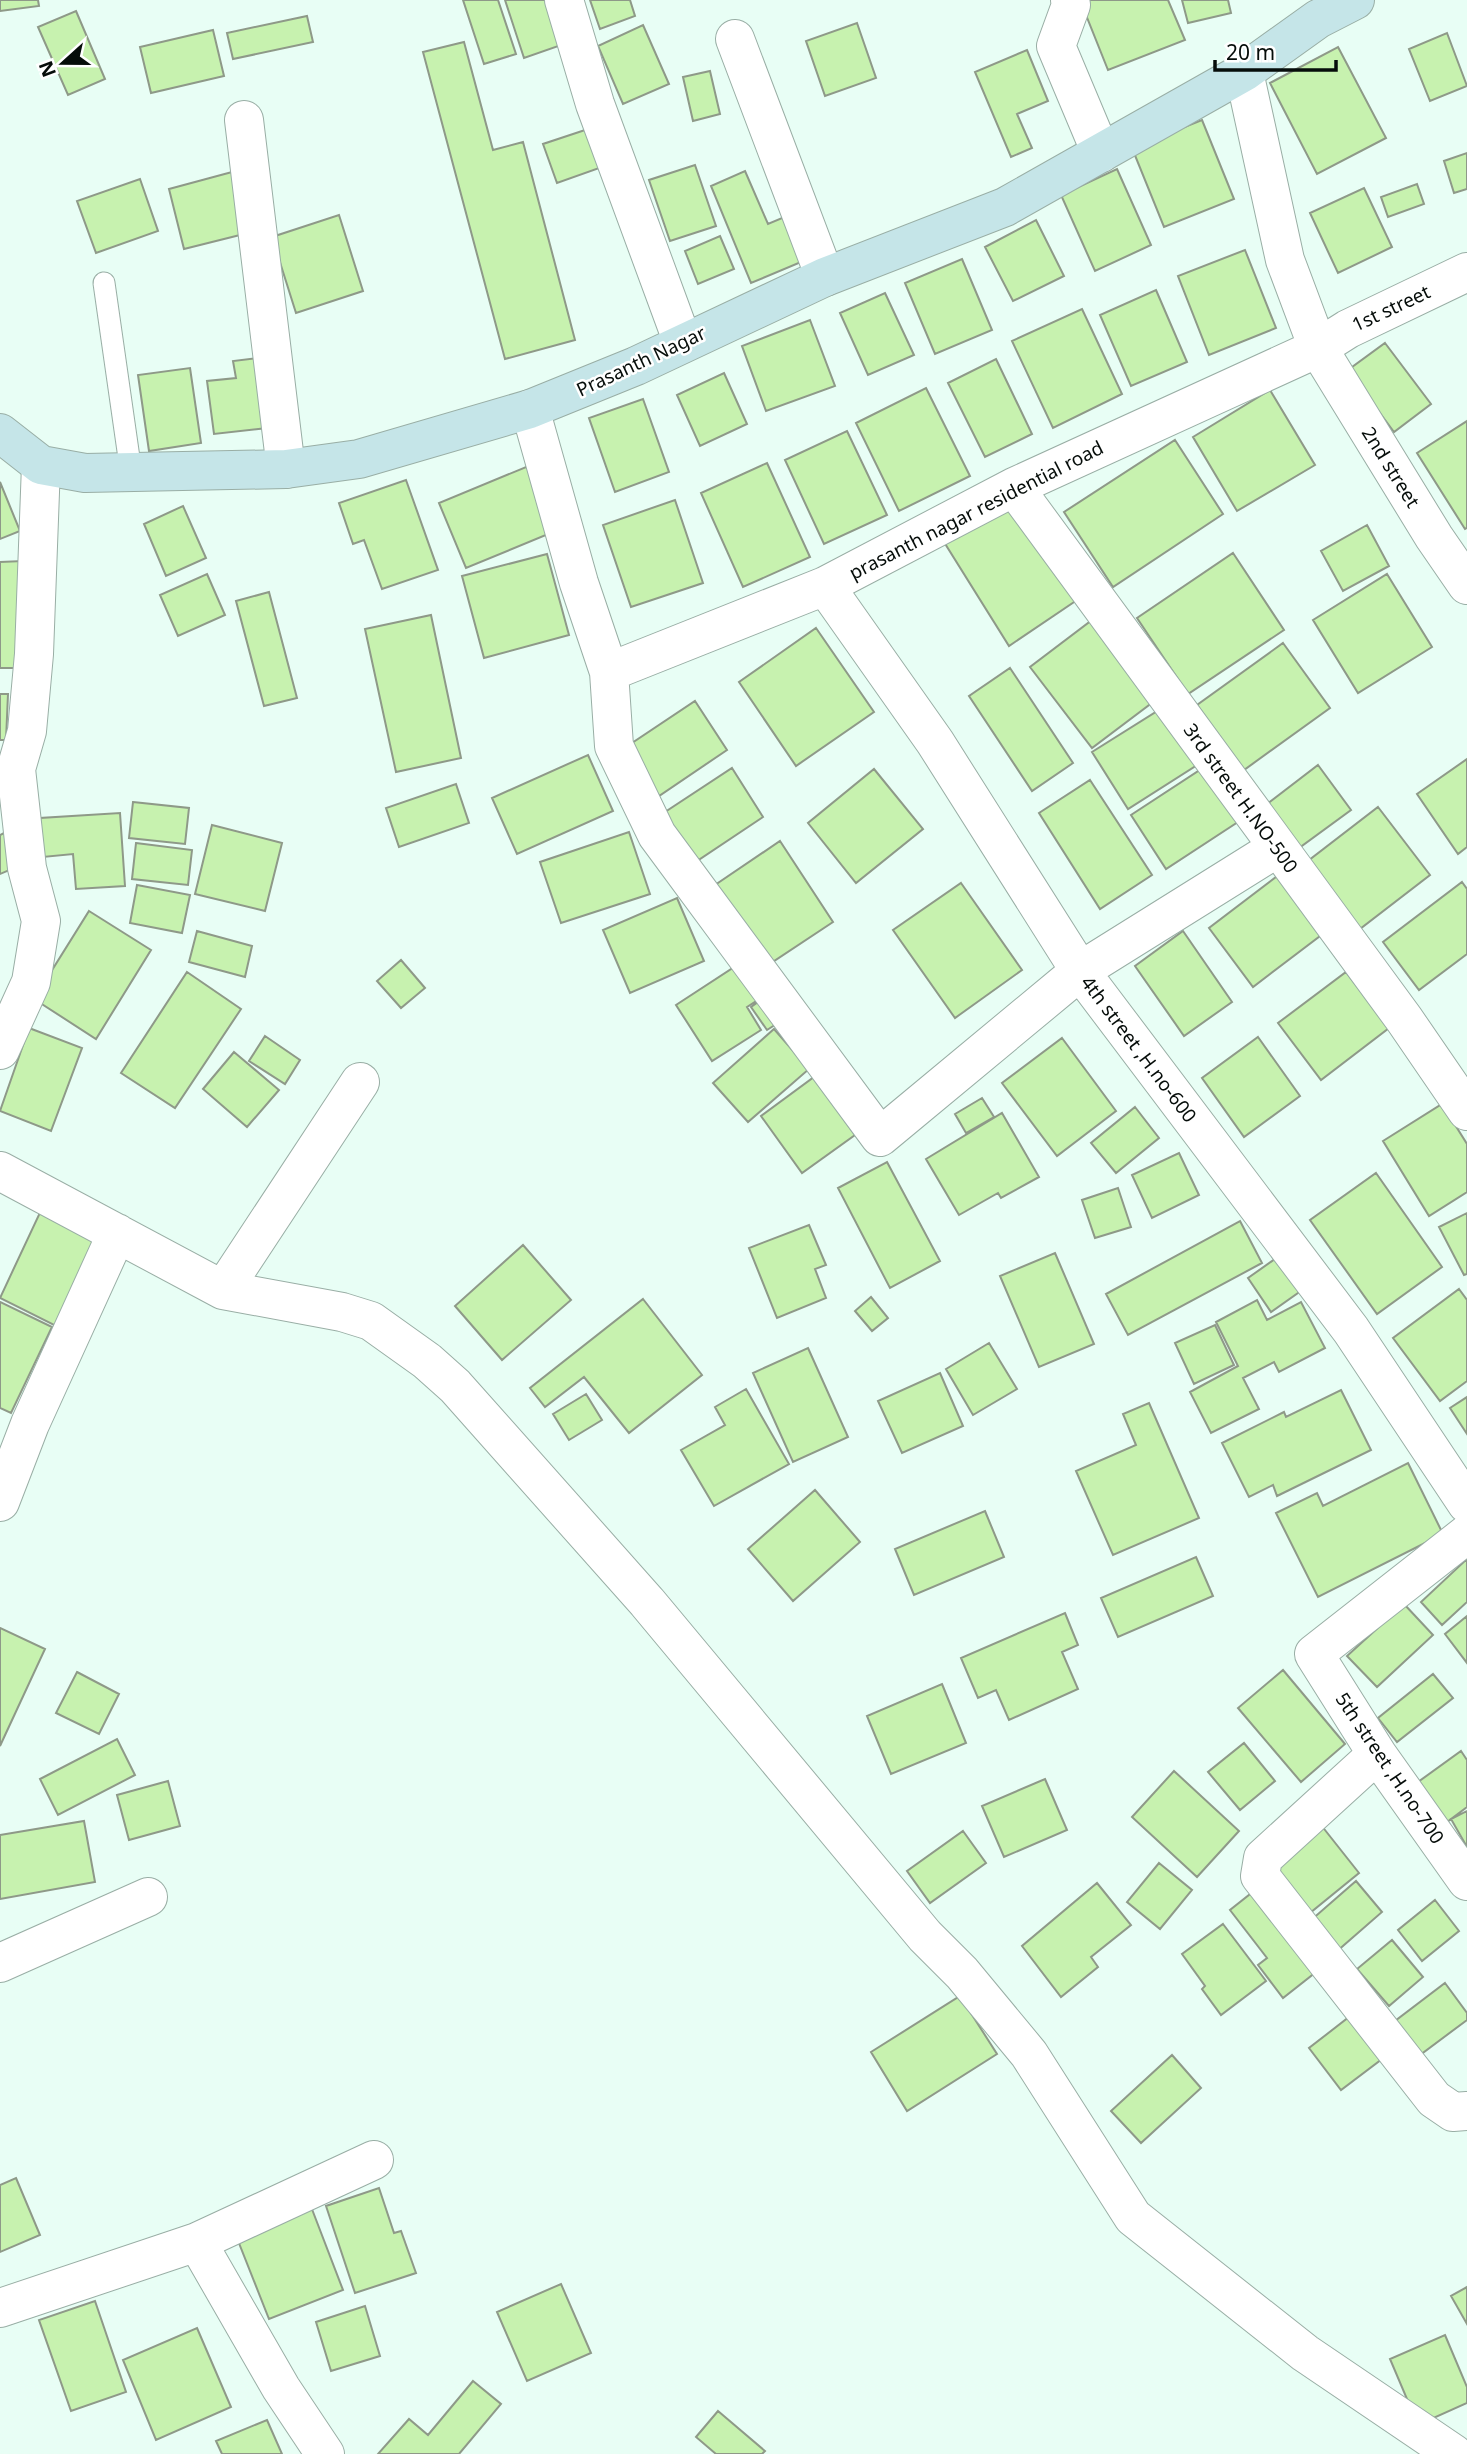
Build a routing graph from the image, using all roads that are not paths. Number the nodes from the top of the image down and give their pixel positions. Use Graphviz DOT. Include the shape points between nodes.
graph roads {
  1 [pos="564,0"];
  2 [pos="1070,0"];
  3 [pos="1355,0"];
  4 [pos="735,39"];
  5 [pos="1244,72"];
  6 [pos="244,120"];
  7 [pos="1101,152"];
  8 [pos="1467,272"];
  9 [pos="825,277"];
  10 [pos="104,284"];
  11 [pos="683,343"];
  12 [pos="1318,348"];
  13 [pos="530,409"];
  14 [pos="0,433"];
  15 [pos="41,465"];
  16 [pos="286,469"];
  17 [pos="131,472"];
  18 [pos="1014,486"];
  19 [pos="1467,585"];
  20 [pos="825,586"];
  21 [pos="608,672"];
  22 [pos="8,769"];
  23 [pos="1278,848"];
  24 [pos="1080,971"];
  25 [pos="0,1050"];
  26 [pos="360,1082"];
  27 [pos="1467,1111"];
  28 [pos="0,1171"];
  29 [pos="117,1233"];
  30 [pos="223,1290"];
  31 [pos="0,1502"];
  32 [pos="1467,1504"];
  33 [pos="1467,1534"];
  34 [pos="1377,1754"];
  35 [pos="1467,1881"];
  36 [pos="148,1897"];
  37 [pos="0,1963"];
  38 [pos="1467,2111"];
  39 [pos="374,2160"];
  40 [pos="197,2242"];
  41 [pos="0,2308"];
  42 [pos="325,2454"];
  43 [pos="1454,2454"];
  1 -- 11 [label="street" via="595,104"];
  2 -- 7 [label="street" via="1056,46"];
  3 -- 5 [label="street, Prasanth Nagar" via="1318,19"];
  4 -- 9 [label="street"];
  5 -- 7 [label="street, Prasanth Nagar"];
  5 -- 12 [label="street, 2nd street" via="1284,260"];
  6 -- 16 [label="street"];
  7 -- 9 [label="street, Prasanth Nagar" via="1005,207"];
  8 -- 12 [label="street, 1st street" via="1348,328"];
  9 -- 11 [label="street, Prasanth Nagar"];
  10 -- 17 [label="lane"];
  11 -- 13 [label="street, Prasanth Nagar"];
  12 -- 18 [label="street, prasanth nagar residential road"];
  12 -- 19 [label="street, 2nd street"];
  13 -- 16 [label="street, Prasanth Nagar" via="359,459"];
  13 -- 21 [label="street"];
  14 -- 15 [label="street, Prasanth Nagar"];
  15 -- 17 [label="street, Prasanth Nagar" via="85,473"];
  15 -- 22 [label="street" via="27,731"];
  16 -- 17 [label="street, Prasanth Nagar"];
  18 -- 20 [label="street, prasanth nagar residential road"];
  18 -- 23 [label="street, 3rd street H.NO-500"];
  20 -- 21 [label="street, prasanth nagar residential road"];
  20 -- 24 [label="street, 4th street ,H.no-600" via="934,742"];
  21 -- 24 [label="street" via="614,746 657,835 880,1137"];
  22 -- 25 [label="street" via="41,921 31,982"];
  23 -- 24 [label="street"];
  23 -- 27 [label="street, 3rd street H.NO-500"];
  24 -- 32 [label="street, 4th street ,H.no-600" via="1351,1330"];
  26 -- 30 [label="street"];
  28 -- 29 [label="street"];
  29 -- 30 [label="street"];
  29 -- 31 [label="street" via="30,1424"];
  30 -- 43 [label="street" via="371,1321 455,1386 647,1602 925,1936 962,1973 1028,2054 1133,2217 1304,2353"];
  33 -- 34 [label="street, 5th street ,H.no-700" via="1314,1654"];
  34 -- 35 [label="street, 5th street ,H.no-700"];
  34 -- 38 [label="street" via="1263,1858 1260,1876 1434,2099 1453,2112"];
  36 -- 37 [label="street"];
  39 -- 40 [label="street"];
  40 -- 41 [label="street"];
  40 -- 42 [label="street" via="281,2388"];
}
